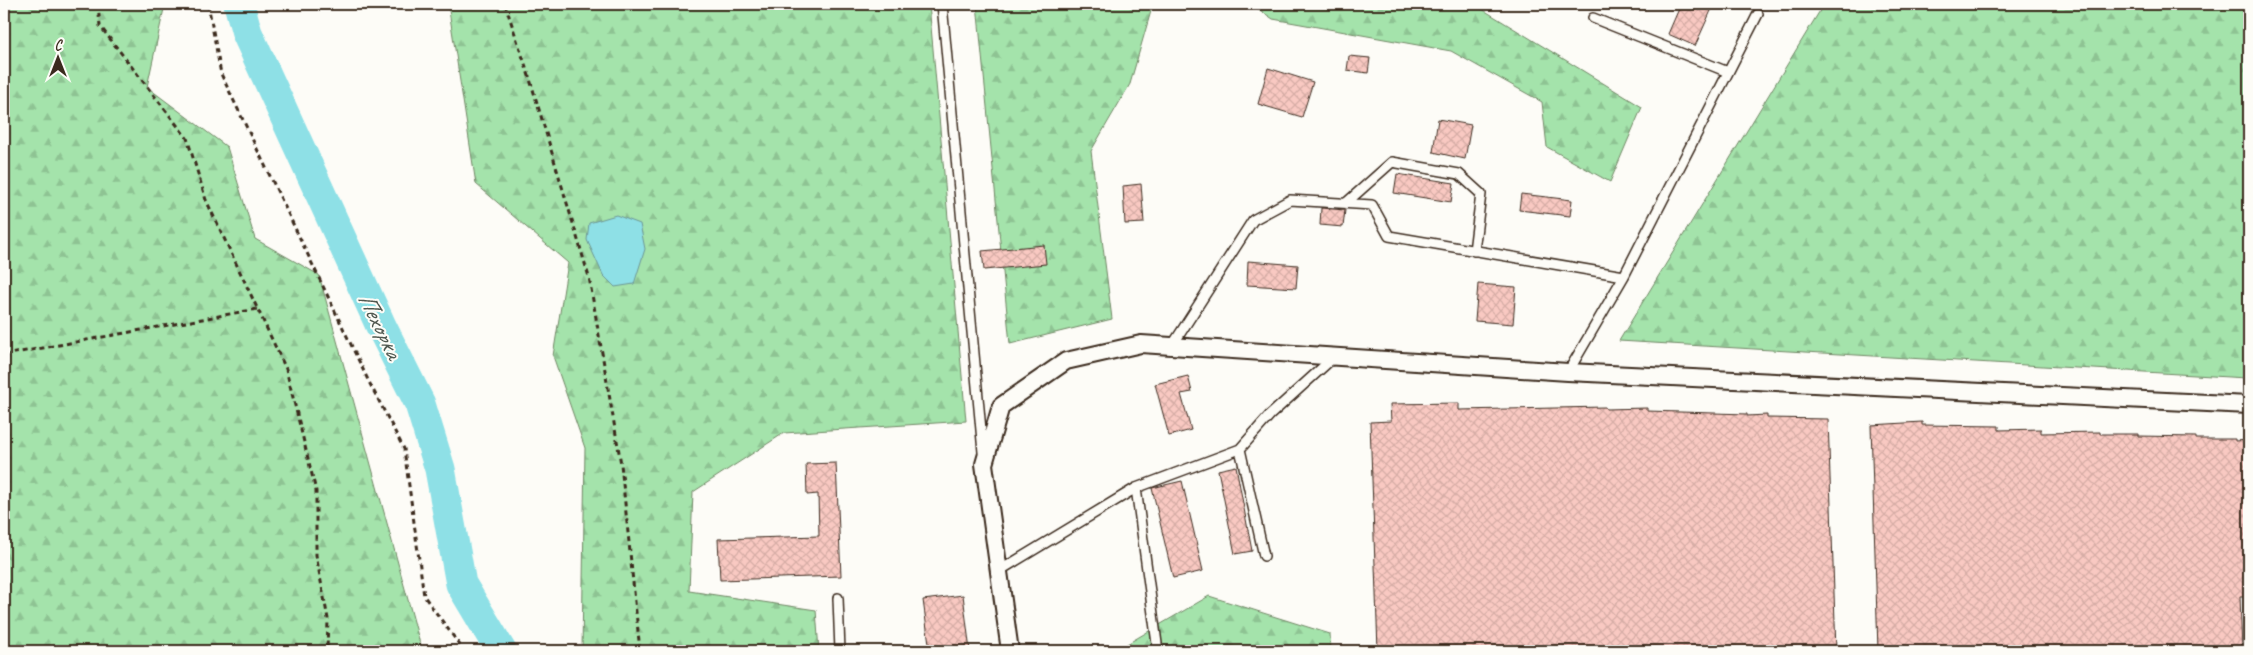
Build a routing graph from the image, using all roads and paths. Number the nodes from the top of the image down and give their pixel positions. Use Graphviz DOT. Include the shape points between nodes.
graph roads {
  1 [pos="98,4"];
  2 [pos="208,4"];
  3 [pos="505,4"];
  4 [pos="942,4"];
  5 [pos="1758,14"];
  6 [pos="1593,18"];
  7 [pos="1728,72"];
  8 [pos="1346,203"];
  9 [pos="1474,251"];
  10 [pos="1624,276"];
  11 [pos="257,309"];
  12 [pos="1172,346"];
  13 [pos="4,355"];
  14 [pos="1334,357"];
  15 [pos="1568,372"];
  16 [pos="2249,405"];
  17 [pos="1240,449"];
  18 [pos="984,464"];
  19 [pos="1136,488"];
  20 [pos="1264,556"];
  21 [pos="999,571"];
  22 [pos="838,598"];
  23 [pos="328,651"];
  24 [pos="464,651"];
  25 [pos="640,651"];
  26 [pos="840,651"];
  27 [pos="1010,651"];
  28 [pos="1158,651"];
  1 -- 11 [label="path" via="100,26 187,138 206,200"];
  2 -- 24 [label="path" via="221,74 404,449 424,596"];
  3 -- 25 [label="path" via="589,277 621,464"];
  4 -- 18 [label="lane"];
  5 -- 7 [label="lane"];
  6 -- 7 [label="lane"];
  7 -- 10 [label="lane"];
  8 -- 9 [label="lane" via="1372,204 1389,236"];
  8 -- 9 [label="lane" via="1392,162 1459,174 1481,194"];
  8 -- 12 [label="lane" via="1290,200 1253,220"];
  9 -- 10 [label="lane"];
  10 -- 15 [label="lane"];
  11 -- 13 [label="path"];
  11 -- 23 [label="path" via="286,369 316,491 316,555 328,619"];
  12 -- 14 [label="street"];
  12 -- 18 [label="street" via="1141,344 1066,361 1001,406"];
  14 -- 15 [label="street"];
  14 -- 17 [label="lane" via="1270,415"];
  15 -- 16 [label="street"];
  17 -- 19 [label="lane"];
  17 -- 20 [label="lane"];
  18 -- 21 [label="street"];
  19 -- 21 [label="lane"];
  19 -- 28 [label="lane"];
  21 -- 27 [label="street"];
  22 -- 26 [label="lane"];
}
